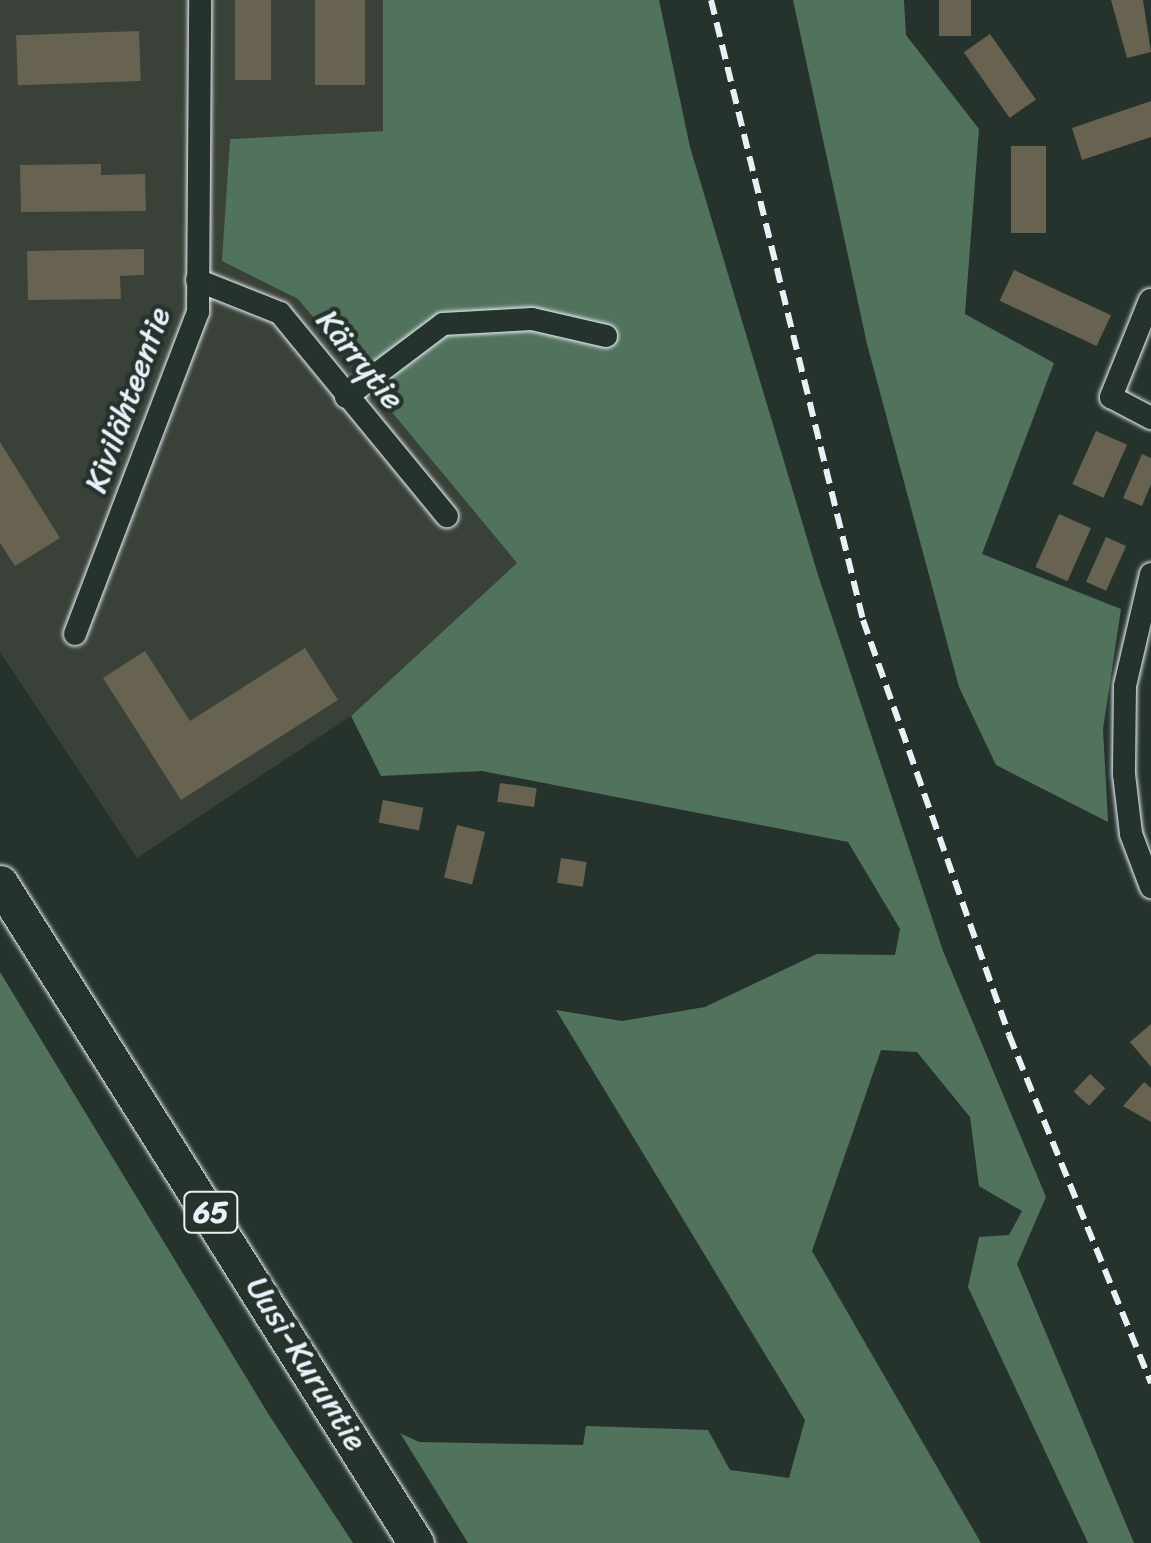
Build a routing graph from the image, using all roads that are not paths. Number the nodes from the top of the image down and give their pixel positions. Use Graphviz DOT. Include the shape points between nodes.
graph roads {
  1 [pos="200,0"];
  2 [pos="198,280"];
  3 [pos="1150,300"];
  4 [pos="606,336"];
  5 [pos="346,397"];
  6 [pos="1151,418"];
  7 [pos="448,516"];
  8 [pos="1151,574"];
  9 [pos="74,634"];
  10 [pos="1147,859"];
  11 [pos="0,884"];
  12 [pos="1151,886"];
  13 [pos="416,1543"];
  1 -- 2 [label="street, Kivilähteentie"];
  2 -- 5 [label="street, Kärrytie" via="280,313"];
  2 -- 9 [label="street, Kivilähteentie" via="198,312"];
  3 -- 6 [label="street" via="1111,396"];
  4 -- 5 [label="street" via="532,319 443,324"];
  5 -- 7 [label="street, Kärrytie"];
  8 -- 10 [label="street" via="1124,686 1124,774"];
  10 -- 12 [label="street"];
  11 -- 13 [label="main road, Uusi-Kuruntie / 65"];
}
